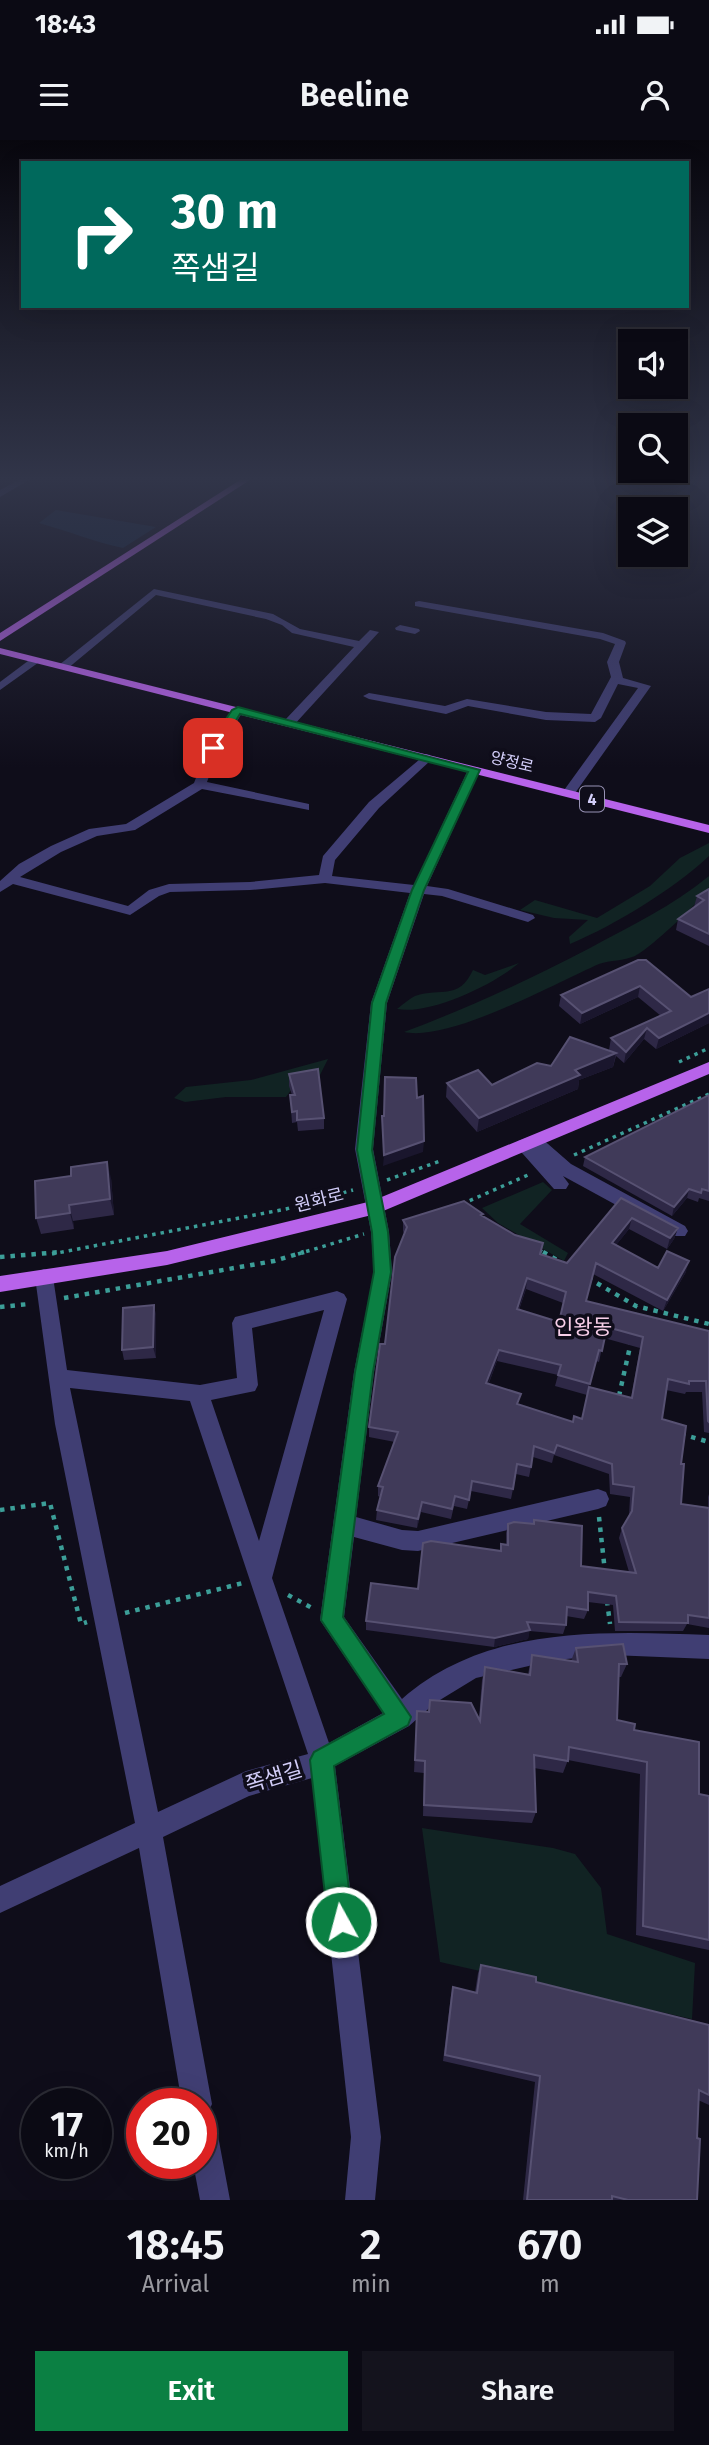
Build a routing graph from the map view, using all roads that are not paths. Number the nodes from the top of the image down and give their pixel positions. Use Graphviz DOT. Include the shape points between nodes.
graph roads {
  1 [pos="96,576"];
  2 [pos="419,604"];
  3 [pos="400,628"];
  4 [pos="415,631"];
  5 [pos="374,632"];
  6 [pos="0,638"];
  7 [pos="362,645"];
  8 [pos="0,651"];
  9 [pos="36,660"];
  10 [pos="63,667"];
  11 [pos="618,681"];
  12 [pos="0,687"];
  13 [pos="369,696"];
  14 [pos="238,710"];
  15 [pos="289,723"];
  16 [pos="426,758"];
  17 [pos="474,770"];
  18 [pos="200,785"];
  19 [pos="568,793"];
  20 [pos="304,807"];
  21 [pos="709,829"];
  22 [pos="325,879"];
  23 [pos="5,883"];
  24 [pos="418,890"];
  25 [pos="528,918"];
  26 [pos="709,1068"];
  27 [pos="529,1143"];
  28 [pos="560,1184"];
  29 [pos="376,1207"];
  30 [pos="679,1231"];
  31 [pos="44,1277"];
  32 [pos="0,1284"];
  33 [pos="59,1378"];
  34 [pos="198,1394"];
  35 [pos="598,1499"];
  36 [pos="345,1524"];
  37 [pos="260,1579"];
  38 [pos="709,1647"];
  39 [pos="400,1717"];
  40 [pos="322,1760"];
  41 [pos="149,1830"];
  42 [pos="0,1900"];
  43 [pos="194,2088"];
  44 [pos="211,2179"];
  45 [pos="215,2200"];
  46 [pos="360,2200"];
  1 -- 6 [label="main road"];
  2 -- 11 [label="street" via="612,639 621,643 613,662"];
  3 -- 4 [label="street"];
  5 -- 7 [label="street"];
  7 -- 10 [label="street" via="296,631 269,616 154,592"];
  7 -- 15 [label="street"];
  8 -- 9 [label="main road, 양정로 / 4"];
  9 -- 10 [label="main road, 양정로 / 4"];
  9 -- 12 [label="street"];
  10 -- 14 [label="main road, 양정로 / 4"];
  11 -- 13 [label="street" via="614,680 595,718 546,716 467,702 446,710"];
  11 -- 19 [label="street" via="645,686"];
  14 -- 15 [label="main road, 양정로 / 4"];
  14 -- 18 [label="street" via="213,748"];
  15 -- 16 [label="main road, 양정로 / 4"];
  16 -- 17 [label="main road, 양정로 / 4"];
  16 -- 22 [label="street" via="374,805 328,859"];
  17 -- 19 [label="main road, 양정로 / 4"];
  17 -- 24 [label="street"];
  18 -- 20 [label="street"];
  18 -- 23 [label="street" via="130,827 94,832 24,867"];
  19 -- 21 [label="main road, 양정로 / 4"];
  22 -- 23 [label="street" via="169,888 130,911"];
  22 -- 24 [label="street"];
  24 -- 25 [label="street" via="443,892"];
  24 -- 29 [label="street" via="379,1003 364,1150"];
  26 -- 27 [label="main road, 원화로"];
  27 -- 28 [label="street"];
  27 -- 29 [label="main road, 원화로"];
  27 -- 30 [label="street" via="565,1169"];
  29 -- 31 [label="main road, 원화로" via="167,1258"];
  29 -- 36 [label="street" via="383,1272 364,1372"];
  31 -- 32 [label="main road, 원화로"];
  31 -- 33 [label="street"];
  33 -- 34 [label="street"];
  33 -- 41 [label="street"];
  34 -- 37 [label="street"];
  34 -- 37 [label="street" via="248,1385 242,1323 337,1299"];
  35 -- 36 [label="street" via="418,1541"];
  36 -- 39 [label="street" via="332,1620"];
  37 -- 40 [label="street"];
  38 -- 39 [label="street, 쪽샘길" via="611,1643 555,1648 472,1667 426,1694"];
  39 -- 40 [label="street, 쪽샘길"];
  40 -- 41 [label="street, 쪽샘길" via="246,1784"];
  40 -- 46 [label="street" via="366,2137"];
  41 -- 42 [label="street, 쪽샘길"];
  41 -- 43 [label="street"];
  44 -- 45 [label="street"];
}
